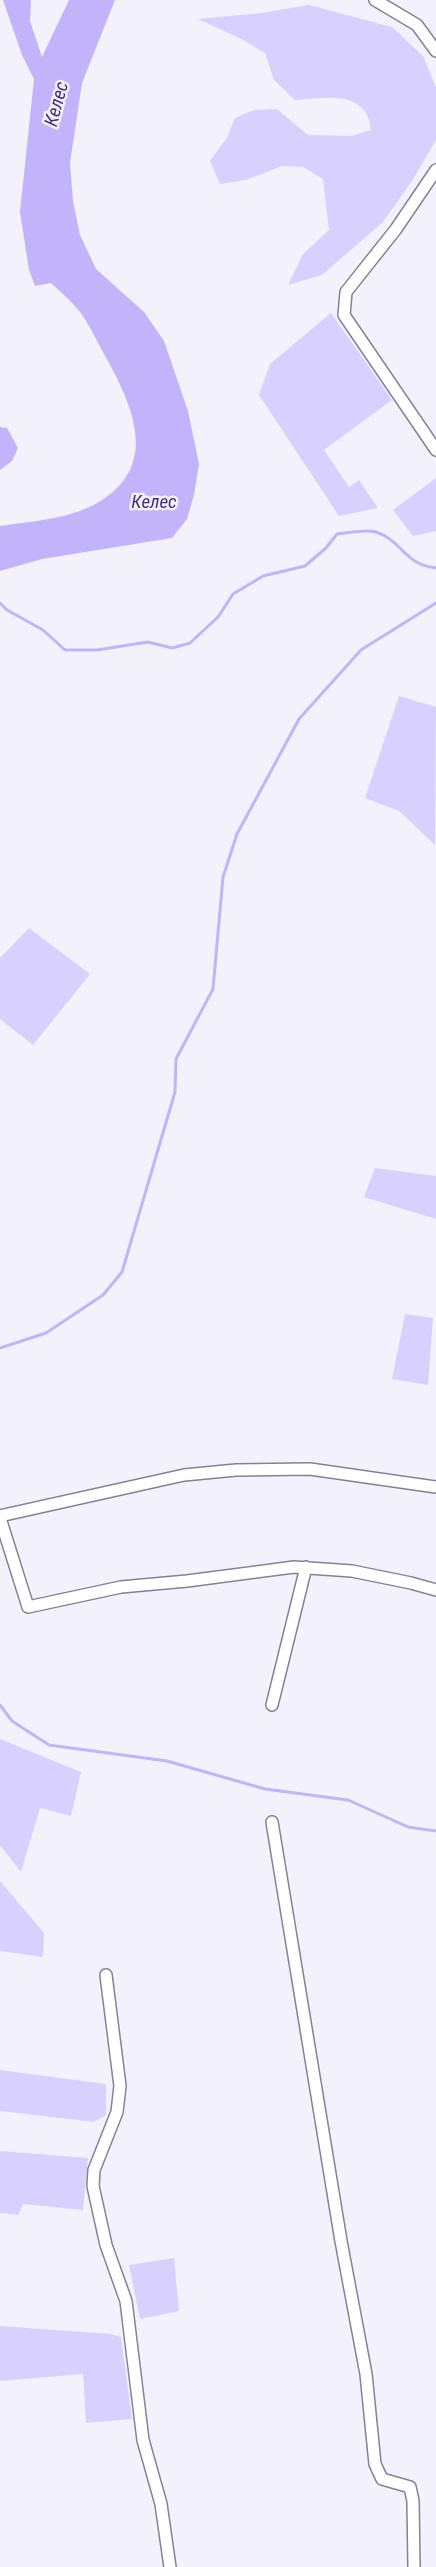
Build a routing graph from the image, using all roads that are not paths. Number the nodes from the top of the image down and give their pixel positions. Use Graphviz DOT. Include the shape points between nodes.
graph roads {
  1 [pos="375,0"];
  2 [pos="436,50"];
  3 [pos="436,170"];
  4 [pos="436,450"];
  5 [pos="436,1488"];
  6 [pos="0,1517"];
  7 [pos="306,1568"];
  8 [pos="436,1590"];
  9 [pos="272,1705"];
  10 [pos="272,1822"];
  11 [pos="106,1975"];
  12 [pos="170,2567"];
  13 [pos="414,2567"];
  1 -- 2 [label="street" via="418,24"];
  3 -- 4 [label="street" via="396,229 346,292 344,315"];
  5 -- 6 [label="street" via="310,1469 236,1470 184,1475"];
  6 -- 7 [label="street" via="28,1607 121,1587"];
  7 -- 8 [label="street" via="352,1571"];
  7 -- 9 [label="street"];
  10 -- 13 [label="street" via="366,2374 374,2464 382,2479 410,2487 414,2501"];
  11 -- 12 [label="street" via="120,2086 117,2112 94,2170 93,2186 106,2245 126,2300 143,2440 161,2504"];
}
